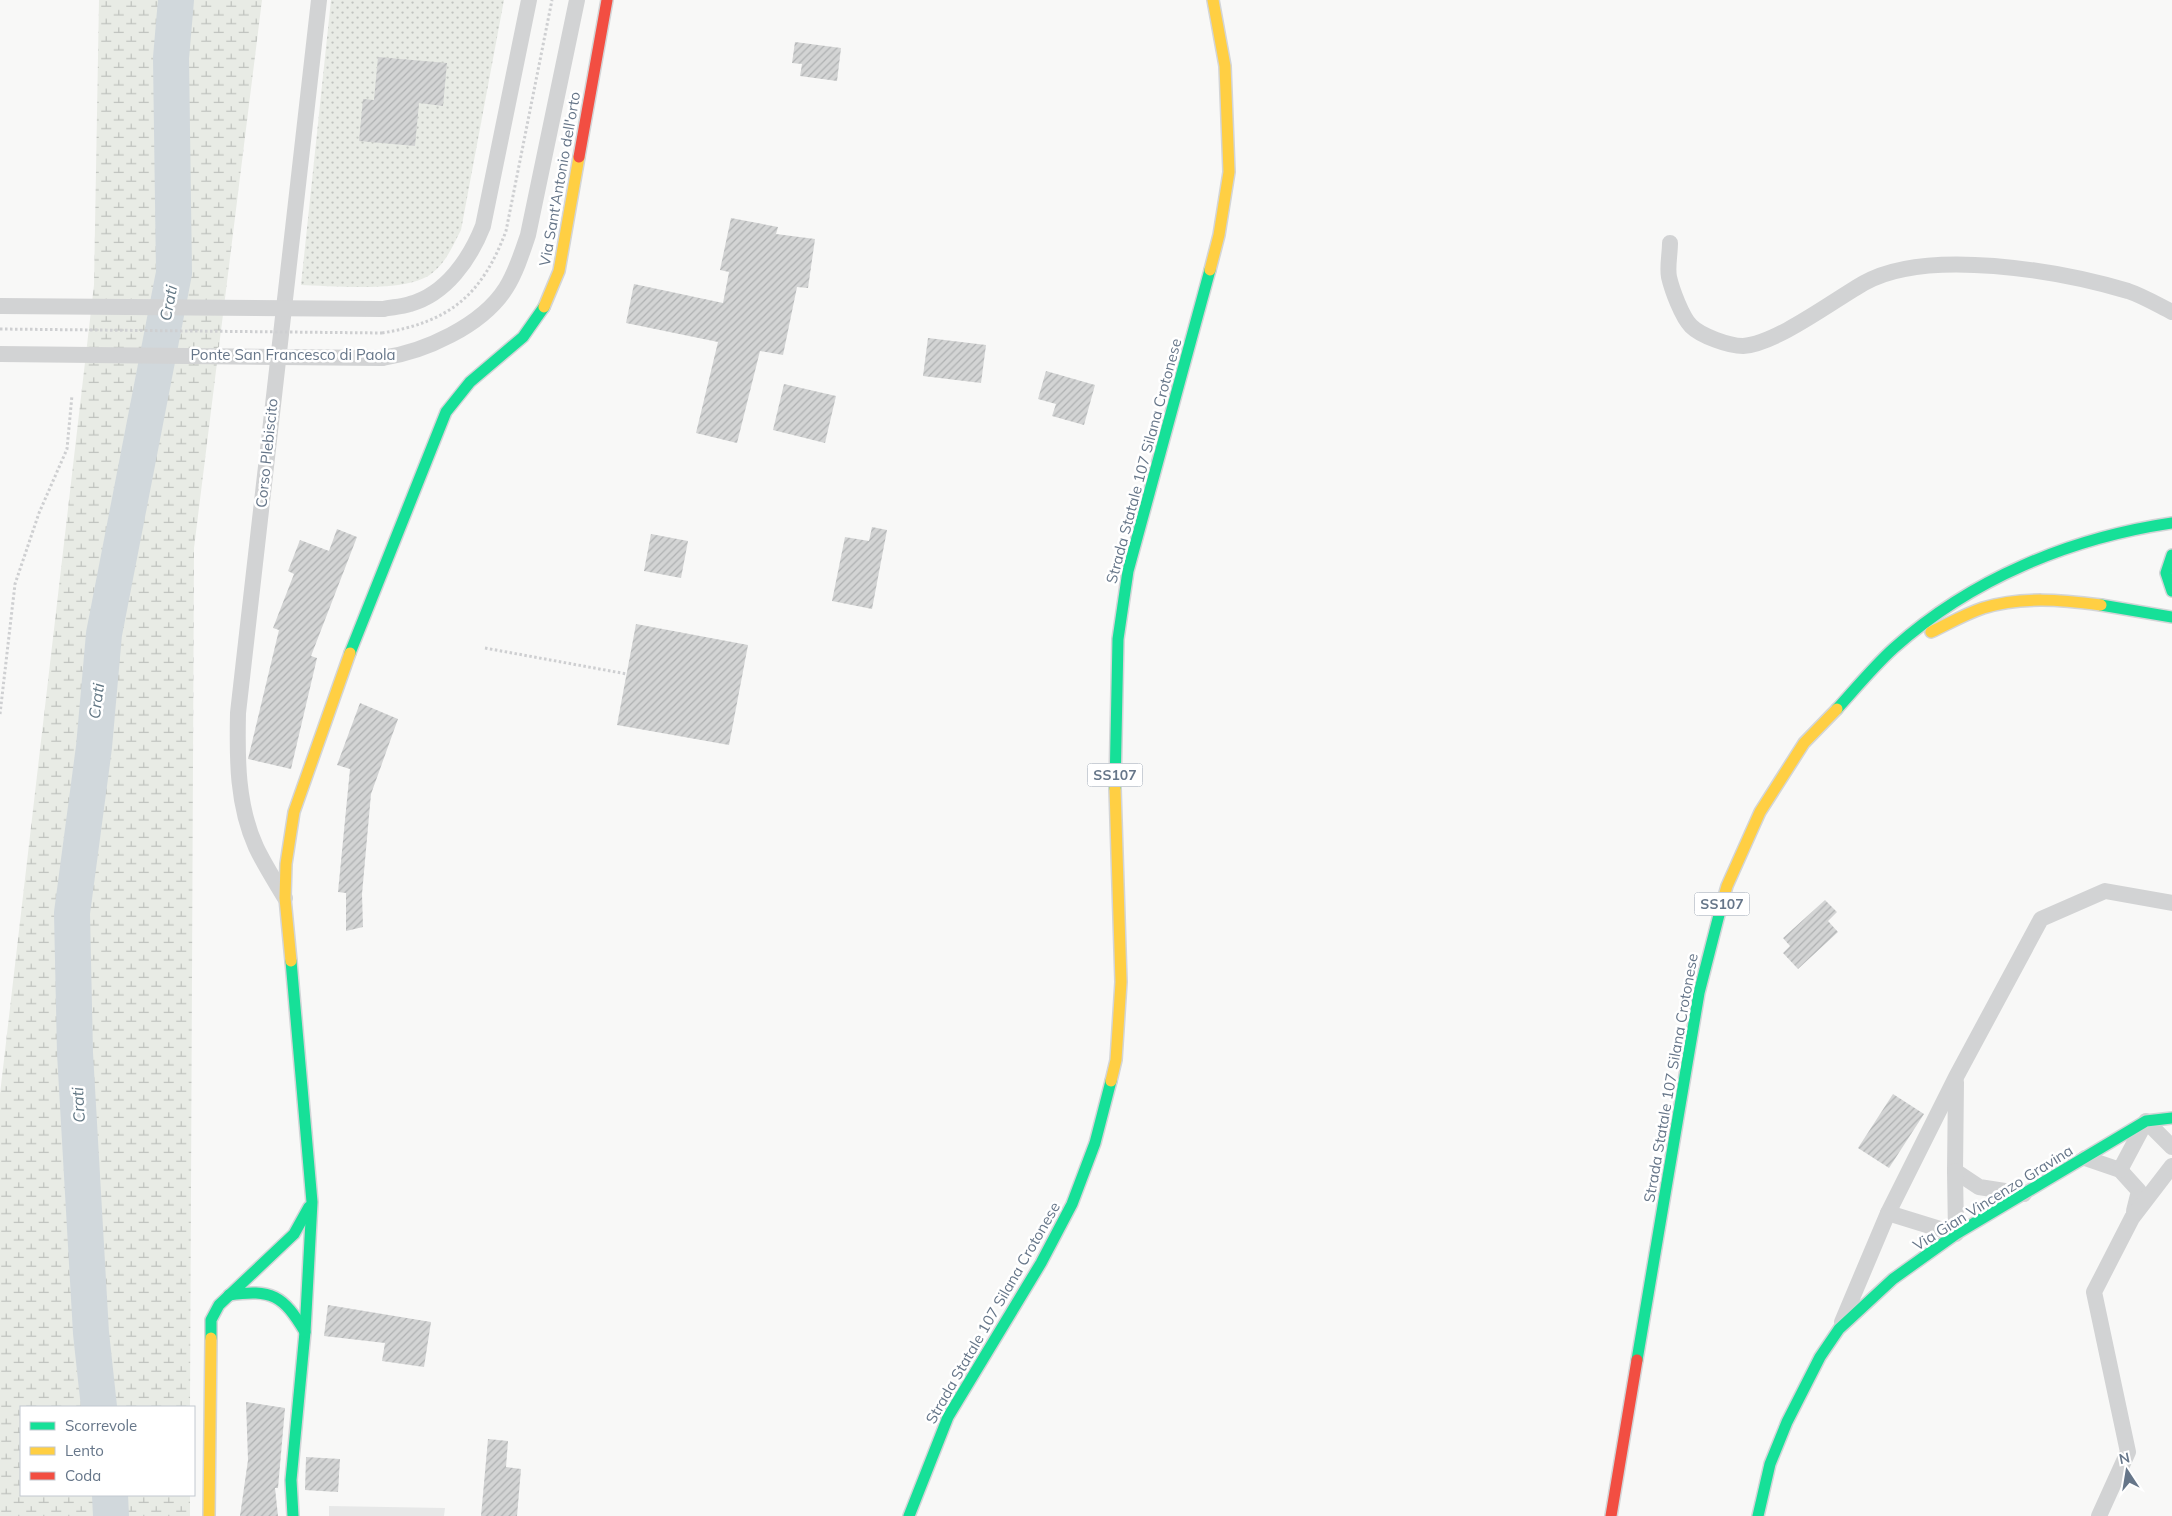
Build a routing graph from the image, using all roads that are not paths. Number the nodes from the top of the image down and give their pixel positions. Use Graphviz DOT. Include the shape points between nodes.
graph roads {
  1 [pos="319,0"];
  2 [pos="529,0"];
  3 [pos="577,0"];
  4 [pos="607,0"];
  5 [pos="1214,0"];
  6 [pos="1670,243"];
  7 [pos="0,306"];
  8 [pos="2172,312"];
  9 [pos="0,354"];
  10 [pos="2172,523"];
  11 [pos="2172,555"];
  12 [pos="2172,591"];
  13 [pos="2172,617"];
  14 [pos="1894,648"];
  15 [pos="285,898"];
  16 [pos="2172,903"];
  17 [pos="1956,1077"];
  18 [pos="2172,1118"];
  19 [pos="2146,1121"];
  20 [pos="2172,1147"];
  21 [pos="2084,1158"];
  22 [pos="2172,1166"];
  23 [pos="2120,1170"];
  24 [pos="1955,1171"];
  25 [pos="2024,1194"];
  26 [pos="312,1202"];
  27 [pos="1888,1213"];
  28 [pos="2132,1218"];
  29 [pos="1956,1234"];
  30 [pos="230,1295"];
  31 [pos="1839,1329"];
  32 [pos="305,1332"];
  33 [pos="209,1516"];
  34 [pos="293,1516"];
  35 [pos="909,1516"];
  36 [pos="1611,1516"];
  37 [pos="1758,1516"];
  38 [pos="2099,1516"];
  1 -- 15 [label="street, Corso Plebiscito" via="238,713 237,762 244,811 256,847"];
  2 -- 7 [label="street, bridge" via="483,226 473,251 456,274 436,291 412,304 383,309"];
  3 -- 9 [label="street, Ponte San Francesco di Paola, bridge" via="528,235 517,267 505,290 460,330 436,344 382,358"];
  4 -- 15 [label="main road, Via Sant'Antonio dell'orto" via="560,271 543,309 523,337 470,382 446,412 349,656 294,812 286,864"];
  5 -- 35 [label="main road, Strada Statale 107 Silana Crotonese / SS107" via="1226,66 1228,172 1219,235 1128,571 1118,639 1115,776 1122,982 1116,1060 1095,1143 1072,1204 1041,1263 948,1417"];
  6 -- 8 [label="street" via="1669,276 1678,303 1691,326 1720,342 1743,346 1776,334 1866,282 1898,270 1943,263 2004,266 2092,282 2130,292"];
  10 -- 14 [label="main road, Strada Statale 107 Silana Crotonese / SS107" via="2103,537 2028,563 1942,610"];
  11 -- 12 [label="main road" via="2166,565 2168,586"];
  13 -- 14 [label="main road" via="2077,602 2020,601 1988,606"];
  14 -- 36 [label="main road, Strada Statale 107 Silana Crotonese / SS107" via="1804,743 1760,812 1727,886 1699,993"];
  15 -- 26 [label="main road, Via Sant'Antonio dell'orto"];
  16 -- 17 [label="street" via="2106,891 2042,919"];
  17 -- 24 [label="street"];
  17 -- 27 [label="street"];
  18 -- 19 [label="main road, Via Gian Vincenzo Gravina"];
  19 -- 20 [label="street"];
  19 -- 21 [label="main road, Via Gian Vincenzo Gravina"];
  19 -- 23 [label="street"];
  21 -- 23 [label="street"];
  21 -- 25 [label="main road, Via Gian Vincenzo Gravina"];
  22 -- 28 [label="street"];
  23 -- 28 [label="street" via="2139,1191"];
  24 -- 25 [label="street" via="1979,1187"];
  24 -- 29 [label="street"];
  25 -- 29 [label="main road, Via Gian Vincenzo Gravina"];
  26 -- 30 [label="main road" via="294,1234"];
  26 -- 32 [label="main road, Via Sant'Antonio dell'orto"];
  27 -- 29 [label="street"];
  27 -- 31 [label="street"];
  28 -- 38 [label="street" via="2094,1292 2128,1452"];
  29 -- 31 [label="main road, Via Gian Vincenzo Gravina" via="1894,1279"];
  30 -- 32 [label="main road" via="266,1292 278,1296 290,1306"];
  30 -- 33 [label="main road" via="219,1305 211,1320"];
  31 -- 37 [label="main road, Via Gian Vincenzo Gravina" via="1787,1422 1770,1464"];
  32 -- 34 [label="main road, Via Sant'Antonio dell'orto" via="291,1480"];
}
